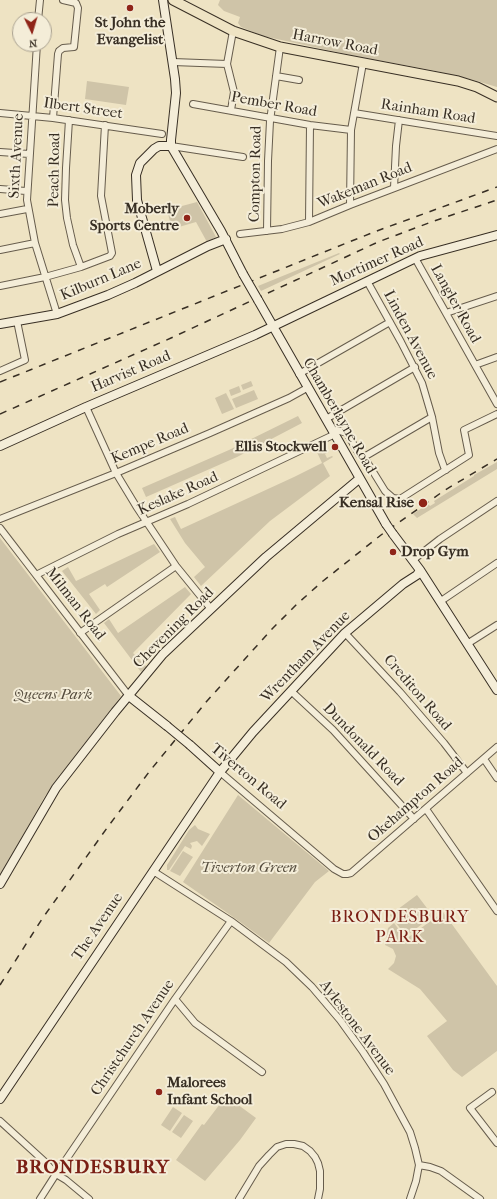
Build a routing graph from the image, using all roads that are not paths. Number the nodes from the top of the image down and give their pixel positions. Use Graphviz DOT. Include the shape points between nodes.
graph roads {
  1 [pos="40,0"];
  2 [pos="63,0"];
  3 [pos="163,0"];
  4 [pos="173,0"];
  5 [pos="39,12"];
  6 [pos="233,32"];
  7 [pos="280,47"];
  8 [pos="36,52"];
  9 [pos="173,62"];
  10 [pos="227,64"];
  11 [pos="364,64"];
  12 [pos="276,76"];
  13 [pos="300,80"];
  14 [pos="497,97"];
  15 [pos="193,104"];
  16 [pos="231,110"];
  17 [pos="0,113"];
  18 [pos="354,113"];
  19 [pos="31,116"];
  20 [pos="53,118"];
  21 [pos="270,118"];
  22 [pos="69,120"];
  23 [pos="399,120"];
  24 [pos="105,125"];
  25 [pos="310,125"];
  26 [pos="351,130"];
  27 [pos="162,134"];
  28 [pos="497,136"];
  29 [pos="172,146"];
  30 [pos="497,149"];
  31 [pos="0,152"];
  32 [pos="29,154"];
  33 [pos="243,157"];
  34 [pos="394,188"];
  35 [pos="0,189"];
  36 [pos="26,191"];
  37 [pos="350,205"];
  38 [pos="27,209"];
  39 [pos="0,214"];
  40 [pos="309,222"];
  41 [pos="267,230"];
  42 [pos="240,234"];
  43 [pos="497,236"];
  44 [pos="226,239"];
  45 [pos="35,243"];
  46 [pos="0,250"];
  47 [pos="415,258"];
  48 [pos="81,267"];
  49 [pos="157,271"];
  50 [pos="45,278"];
  51 [pos="367,281"];
  52 [pos="0,286"];
  53 [pos="497,296"];
  54 [pos="446,313"];
  55 [pos="57,314"];
  56 [pos="17,321"];
  57 [pos="390,322"];
  58 [pos="0,324"];
  59 [pos="273,326"];
  60 [pos="497,357"];
  61 [pos="475,365"];
  62 [pos="415,367"];
  63 [pos="0,370"];
  64 [pos="299,374"];
  65 [pos="307,388"];
  66 [pos="497,404"];
  67 [pos="86,407"];
  68 [pos="497,414"];
  69 [pos="432,417"];
  70 [pos="326,419"];
  71 [pos="332,434"];
  72 [pos="0,446"];
  73 [pos="362,456"];
  74 [pos="349,460"];
  75 [pos="446,470"];
  76 [pos="116,473"];
  77 [pos="359,479"];
  78 [pos="497,501"];
  79 [pos="0,519"];
  80 [pos="146,522"];
  81 [pos="0,528"];
  82 [pos="413,560"];
  83 [pos="497,563"];
  84 [pos="176,566"];
  85 [pos="420,570"];
  86 [pos="36,574"];
  87 [pos="441,601"];
  88 [pos="211,610"];
  89 [pos="497,625"];
  90 [pos="80,633"];
  91 [pos="345,633"];
  92 [pos="467,644"];
  93 [pos="496,688"];
  94 [pos="291,691"];
  95 [pos="129,696"];
  96 [pos="497,748"];
  97 [pos="484,759"];
  98 [pos="220,772"];
  99 [pos="467,773"];
  100 [pos="497,778"];
  101 [pos="426,809"];
  102 [pos="414,819"];
  103 [pos="153,870"];
  104 [pos="352,873"];
  105 [pos="0,884"];
  106 [pos="497,911"];
  107 [pos="231,921"];
  108 [pos="174,999"];
  109 [pos="262,1072"];
  110 [pos="492,1092"];
  111 [pos="0,1099"];
  112 [pos="0,1121"];
  113 [pos="497,1143"];
  114 [pos="418,1165"];
  115 [pos="57,1172"];
  116 [pos="40,1199"];
  117 [pos="89,1199"];
  118 [pos="239,1199"];
  119 [pos="318,1199"];
  120 [pos="410,1199"];
  121 [pos="480,1199"];
  1 -- 5 [label="street"];
  2 -- 20 [label="street" via="76,3 78,8 74,47 63,48 58,54"];
  3 -- 9 [label="street"];
  4 -- 6 [label="main road, Harrow Road"];
  6 -- 7 [label="main road, Harrow Road"];
  6 -- 10 [label="street"];
  7 -- 11 [label="main road, Harrow Road"];
  7 -- 12 [label="street, Compton Road"];
  8 -- 19 [label="street, Sixth Avenue"];
  9 -- 10 [label="street"];
  9 -- 29 [label="street" via="176,93"];
  10 -- 16 [label="street" via="234,92"];
  11 -- 14 [label="main road, Harrow Road" via="458,81"];
  11 -- 18 [label="street"];
  12 -- 13 [label="street"];
  12 -- 21 [label="street, Compton Road"];
  15 -- 16 [label="street, Pember Road"];
  16 -- 21 [label="street, Pember Road"];
  17 -- 19 [label="street, Ilbert Street"];
  18 -- 23 [label="street, Rainham Road"];
  18 -- 26 [label="street"];
  19 -- 20 [label="street, Ilbert Street"];
  19 -- 32 [label="street, Sixth Avenue"];
  20 -- 22 [label="street, Ilbert Street"];
  21 -- 25 [label="street, Pember Road"];
  21 -- 41 [label="street, Compton Road"];
  22 -- 24 [label="street, Ilbert Street"];
  22 -- 48 [label="street, Peach Road" via="65,200 68,224"];
  23 -- 28 [label="street, Rainham Road"];
  23 -- 34 [label="street"];
  24 -- 27 [label="street, Ilbert Street"];
  24 -- 48 [label="street" via="100,196 112,253"];
  25 -- 26 [label="street, Pember Road"];
  25 -- 40 [label="street"];
  26 -- 37 [label="street"];
  29 -- 33 [label="street"];
  29 -- 44 [label="street, Chamberlayne Road"];
  29 -- 49 [label="street, Kilburn Lane" via="154,148 140,162 136,175 137,200"];
  30 -- 34 [label="street, Wakeman Road"];
  31 -- 32 [label="street"];
  32 -- 36 [label="street, Sixth Avenue"];
  34 -- 37 [label="street, Wakeman Road"];
  35 -- 36 [label="street"];
  36 -- 38 [label="street, Sixth Avenue"];
  37 -- 40 [label="street, Wakeman Road"];
  38 -- 39 [label="street"];
  38 -- 45 [label="street, Sixth Avenue"];
  40 -- 41 [label="street, Wakeman Road" via="295,227"];
  41 -- 42 [label="street, Wakeman Road"];
  43 -- 47 [label="street, Mortimer Road"];
  44 -- 49 [label="street"];
  44 -- 59 [label="street, Chamberlayne Road, bridge"];
  45 -- 46 [label="street"];
  45 -- 50 [label="street, Sixth Avenue"];
  47 -- 51 [label="street, Mortimer Road"];
  47 -- 54 [label="street, Langler Road"];
  48 -- 50 [label="street"];
  49 -- 55 [label="street, Kilburn Lane" via="108,295"];
  50 -- 52 [label="street"];
  50 -- 55 [label="street, Sixth Avenue"];
  51 -- 57 [label="street, Linden Avenue"];
  51 -- 59 [label="street, Mortimer Road"];
  53 -- 54 [label="street"];
  54 -- 61 [label="street, Langler Road"];
  55 -- 56 [label="street, Kilburn Lane"];
  56 -- 58 [label="street, Kilburn Lane"];
  56 -- 63 [label="street" via="25,360"];
  57 -- 62 [label="street, Linden Avenue"];
  57 -- 64 [label="street"];
  59 -- 64 [label="street, Chamberlayne Road"];
  59 -- 67 [label="street, Harvist Road"];
  60 -- 61 [label="street"];
  61 -- 66 [label="street, Langler Road"];
  62 -- 69 [label="street, Linden Avenue"];
  62 -- 70 [label="street"];
  64 -- 65 [label="street, Chamberlayne Road"];
  65 -- 70 [label="street, Chamberlayne Road"];
  65 -- 76 [label="street, Kempe Road"];
  67 -- 72 [label="street, Harvist Road"];
  67 -- 76 [label="street"];
  68 -- 75 [label="street" via="464,430 469,455"];
  69 -- 73 [label="street"];
  69 -- 75 [label="street, Linden Avenue" via="439,453"];
  70 -- 71 [label="street, Chamberlayne Road"];
  71 -- 73 [label="street" via="337,430 347,433"];
  71 -- 74 [label="street, Chamberlayne Road"];
  71 -- 80 [label="street, Keslake Road"];
  73 -- 74 [label="street"];
  73 -- 75 [label="street" via="385,491 396,499 403,498"];
  74 -- 77 [label="street, Chamberlayne Road"];
  76 -- 79 [label="street, Kempe Road"];
  76 -- 80 [label="street"];
  77 -- 82 [label="street, Chamberlayne Road, bridge" via="384,521"];
  77 -- 88 [label="street, Chevening Road" via="266,557"];
  78 -- 82 [label="street"];
  80 -- 84 [label="street"];
  80 -- 86 [label="street, Keslake Road"];
  81 -- 86 [label="street, Milman Road"];
  82 -- 85 [label="street, Chamberlayne Road"];
  83 -- 87 [label="street"];
  84 -- 88 [label="street"];
  84 -- 90 [label="street"];
  85 -- 87 [label="street, Chamberlayne Road"];
  85 -- 91 [label="street, Wrentham Avenue"];
  86 -- 90 [label="street, Milman Road"];
  87 -- 92 [label="street, Chamberlayne Road"];
  88 -- 95 [label="street, Chevening Road" via="163,654"];
  89 -- 92 [label="street"];
  90 -- 95 [label="street, Milman Road"];
  91 -- 94 [label="street, Wrentham Avenue"];
  91 -- 99 [label="street, Crediton Road" via="400,692"];
  92 -- 93 [label="street, Chamberlayne Road"];
  94 -- 98 [label="street, Wrentham Avenue"];
  94 -- 102 [label="street, Dundonald Road" via="333,730"];
  95 -- 98 [label="street, Tiverton Road, bridge"];
  95 -- 105 [label="street, Chevening Road" via="56,788"];
  96 -- 97 [label="street, Okehampton Road"];
  97 -- 99 [label="street, Okehampton Road"];
  97 -- 100 [label="street"];
  98 -- 103 [label="street, The Avenue"];
  98 -- 104 [label="street, Tiverton Road" via="334,869 343,874"];
  99 -- 101 [label="street, Okehampton Road"];
  101 -- 102 [label="street, Okehampton Road"];
  101 -- 106 [label="street"];
  102 -- 104 [label="street, Okehampton Road"];
  103 -- 107 [label="street, Aylestone Avenue"];
  103 -- 111 [label="street, The Avenue"];
  107 -- 108 [label="street, Christchurch Avenue"];
  107 -- 114 [label="street, Aylestone Avenue" via="286,962 340,1020 384,1084 410,1132"];
  108 -- 109 [label="street" via="195,1023"];
  108 -- 115 [label="street, Christchurch Avenue"];
  110 -- 113 [label="street" via="470,1108"];
  112 -- 115 [label="street"];
  114 -- 120 [label="street, Aylestone Avenue"];
  114 -- 121 [label="street" via="441,1171"];
  115 -- 116 [label="street, Christchurch Avenue"];
  115 -- 117 [label="street"];
  118 -- 119 [label="street" via="259,1166 278,1147 286,1144 303,1146 316,1157 320,1171"];
}
